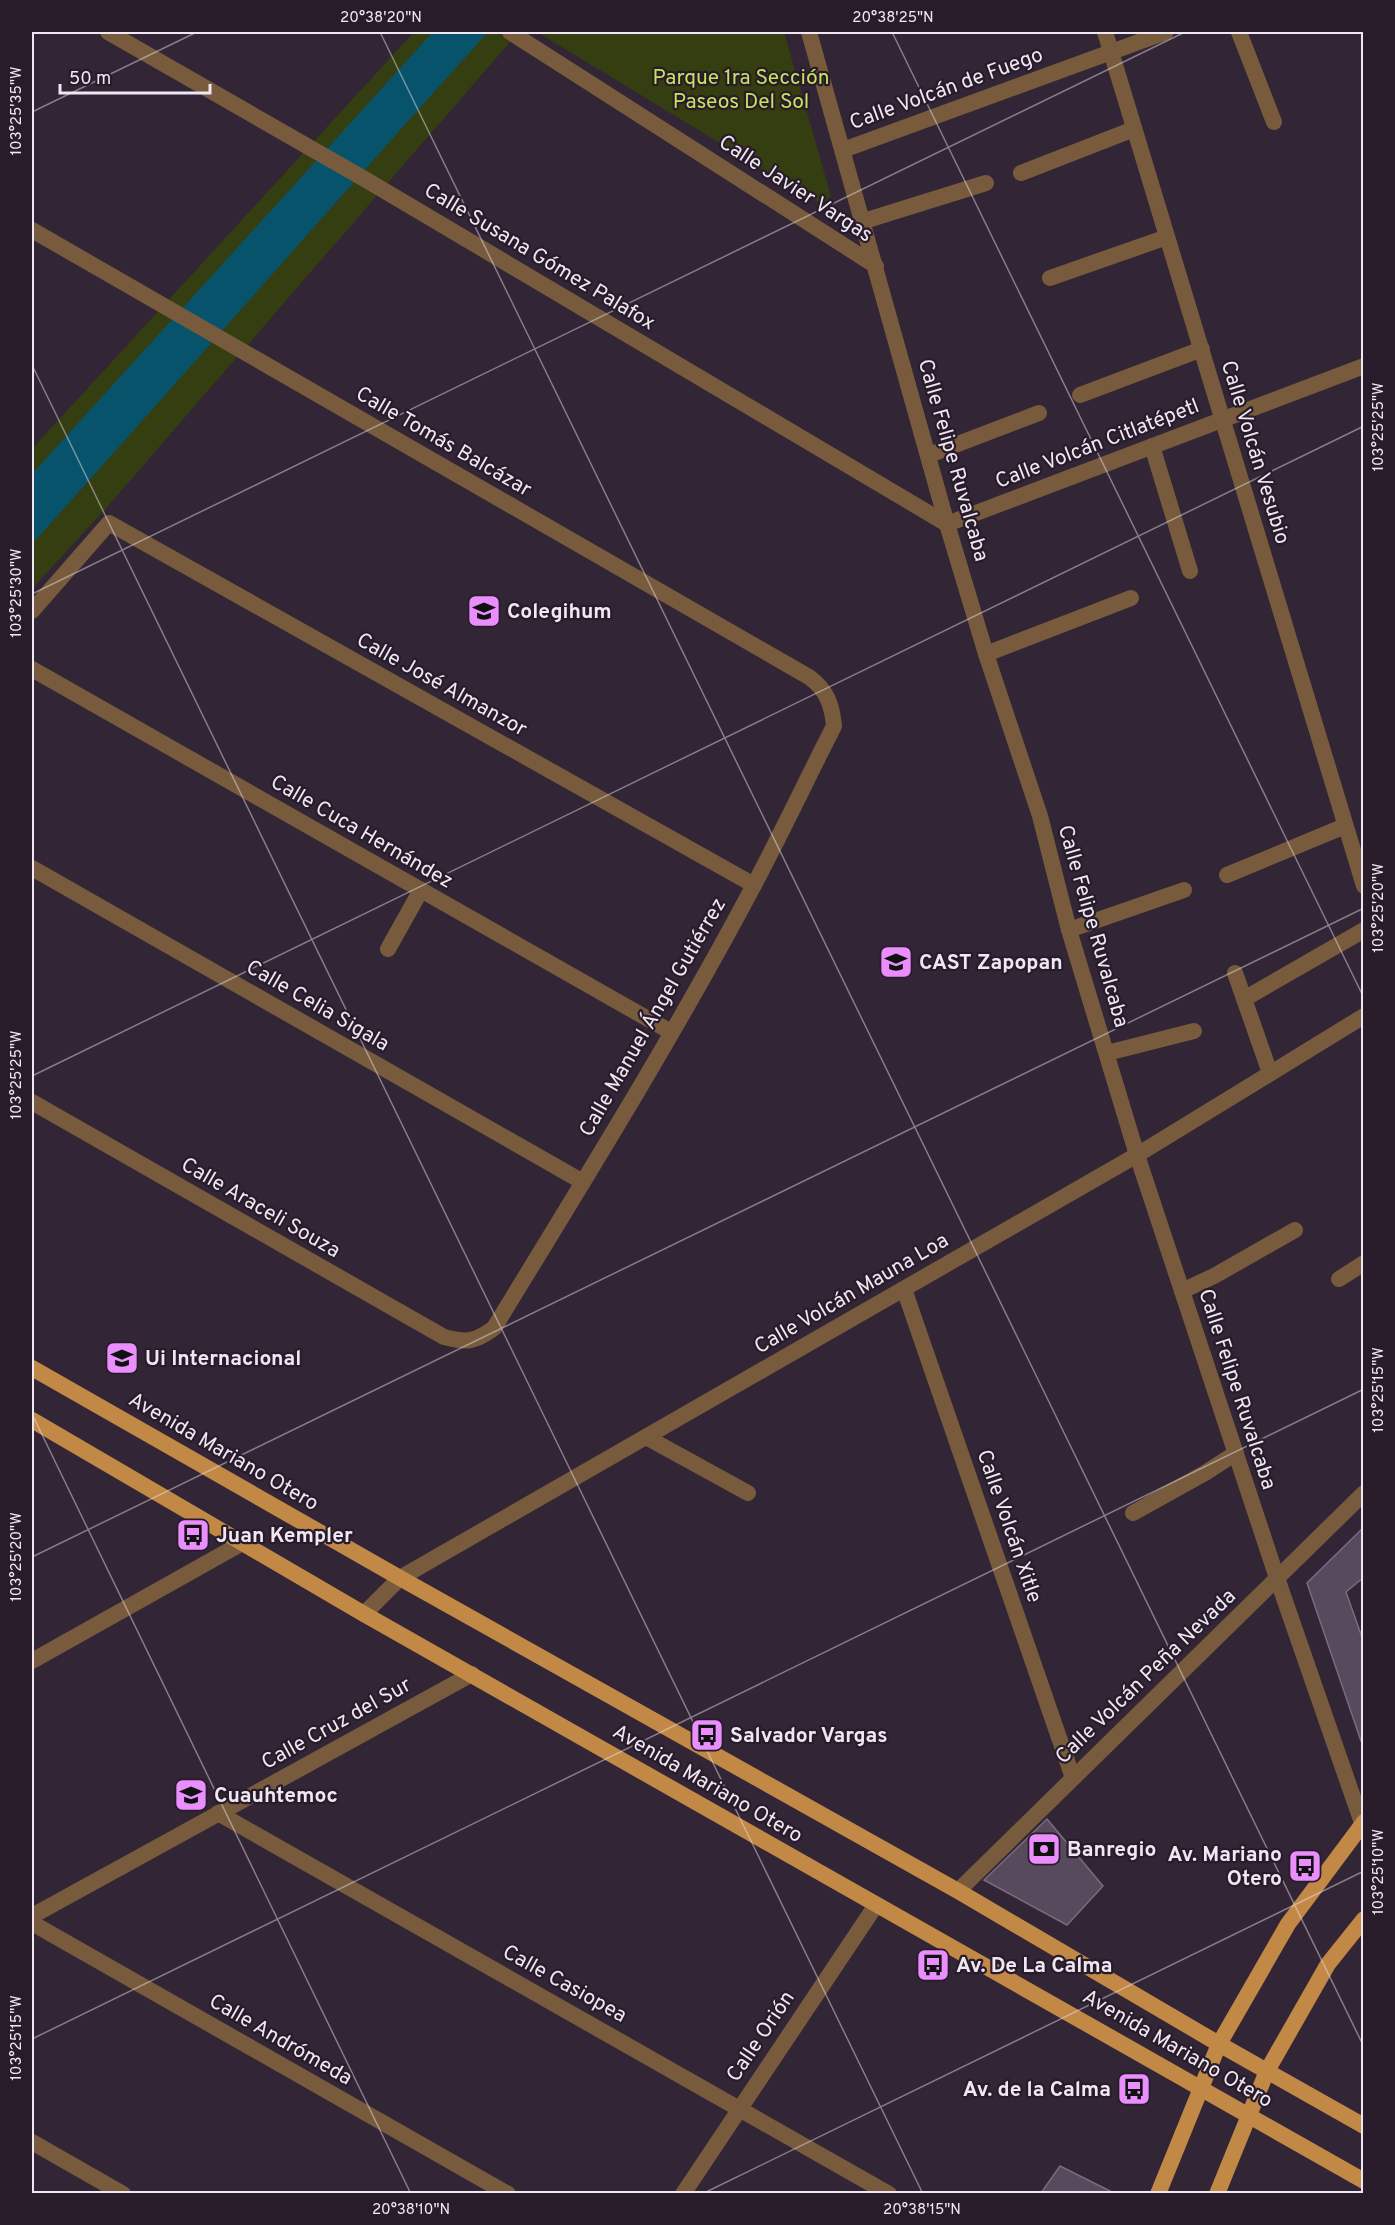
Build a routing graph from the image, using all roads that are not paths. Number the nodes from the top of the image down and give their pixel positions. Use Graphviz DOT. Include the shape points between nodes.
graph roads {
  1 [pos="108,32"];
  2 [pos="510,32"];
  3 [pos="809,32"];
  4 [pos="1105,32"];
  5 [pos="1166,32"];
  6 [pos="1239,32"];
  7 [pos="1111,52"];
  8 [pos="1274,122"];
  9 [pos="1134,129"];
  10 [pos="843,150"];
  11 [pos="1021,172"];
  12 [pos="986,183"];
  13 [pos="864,221"];
  14 [pos="32,230"];
  15 [pos="1167,237"];
  16 [pos="876,266"];
  17 [pos="1050,278"];
  18 [pos="1202,349"];
  19 [pos="1364,366"];
  20 [pos="1080,396"];
  21 [pos="1039,413"];
  22 [pos="1223,419"];
  23 [pos="1152,446"];
  24 [pos="929,455"];
  25 [pos="947,524"];
  26 [pos="1190,571"];
  27 [pos="1131,598"];
  28 [pos="32,611"];
  29 [pos="986,654"];
  30 [pos="32,669"];
  31 [pos="828,696"];
  32 [pos="1346,826"];
  33 [pos="32,868"];
  34 [pos="1227,875"];
  35 [pos="754,885"];
  36 [pos="1364,886"];
  37 [pos="421,890"];
  38 [pos="1184,891"];
  39 [pos="1069,930"];
  40 [pos="1364,930"];
  41 [pos="388,949"];
  42 [pos="1235,973"];
  43 [pos="1245,999"];
  44 [pos="1364,1016"];
  45 [pos="1194,1030"];
  46 [pos="671,1032"];
  47 [pos="1107,1053"];
  48 [pos="1270,1074"];
  49 [pos="32,1102"];
  50 [pos="1137,1155"];
  51 [pos="583,1182"];
  52 [pos="1295,1230"];
  53 [pos="1364,1263"];
  54 [pos="1339,1279"];
  55 [pos="904,1288"];
  56 [pos="1182,1291"];
  57 [pos="472,1341"];
  58 [pos="32,1368"];
  59 [pos="32,1420"];
  60 [pos="646,1437"];
  61 [pos="1236,1454"];
  62 [pos="748,1493"];
  63 [pos="1364,1493"];
  64 [pos="1133,1514"];
  65 [pos="244,1542"];
  66 [pos="399,1578"];
  67 [pos="1277,1578"];
  68 [pos="364,1614"];
  69 [pos="32,1661"];
  70 [pos="472,1674"];
  71 [pos="1073,1778"];
  72 [pos="218,1813"];
  73 [pos="1363,1823"];
  74 [pos="958,1891"];
  75 [pos="876,1905"];
  76 [pos="32,1916"];
  77 [pos="1364,1919"];
  78 [pos="32,1923"];
  79 [pos="1219,2044"];
  80 [pos="1267,2071"];
  81 [pos="1199,2088"];
  82 [pos="739,2107"];
  83 [pos="1249,2115"];
  84 [pos="1364,2126"];
  85 [pos="32,2142"];
  86 [pos="1364,2181"];
  87 [pos="123,2193"];
  88 [pos="508,2193"];
  89 [pos="683,2193"];
  90 [pos="889,2193"];
  91 [pos="1158,2193"];
  92 [pos="1217,2193"];
  1 -- 25 [label="street, Calle Susana Gómez Palafox" via="364,178"];
  2 -- 16 [label="street, Calle Javier Vargas"];
  3 -- 10 [label="street, Calle Felipe Ruvalcaba"];
  4 -- 7 [label="street, Calle Volcán Vesubio"];
  5 -- 7 [label="street, Calle Volcán de Fuego"];
  6 -- 8 [label="street"];
  7 -- 9 [label="street, Calle Volcán Vesubio"];
  7 -- 10 [label="street, Calle Volcán de Fuego"];
  9 -- 11 [label="street"];
  9 -- 15 [label="street, Calle Volcán Vesubio"];
  10 -- 13 [label="street, Calle Felipe Ruvalcaba"];
  12 -- 13 [label="street"];
  13 -- 16 [label="street, Calle Felipe Ruvalcaba"];
  14 -- 31 [label="street, Calle Tomás Balcázar" via="809,677"];
  15 -- 17 [label="street"];
  15 -- 18 [label="street, Calle Volcán Vesubio"];
  16 -- 24 [label="street, Calle Felipe Ruvalcaba"];
  18 -- 20 [label="street"];
  18 -- 22 [label="street, Calle Volcán Vesubio"];
  19 -- 22 [label="street, Calle Volcán Citlatépetl"];
  21 -- 24 [label="street"];
  22 -- 23 [label="street, Calle Volcán Citlatépetl"];
  22 -- 32 [label="street, Calle Volcán Vesubio"];
  23 -- 25 [label="street, Calle Volcán Citlatépetl"];
  23 -- 26 [label="street"];
  24 -- 25 [label="street, Calle Felipe Ruvalcaba"];
  25 -- 29 [label="street, Calle Felipe Ruvalcaba"];
  27 -- 29 [label="street"];
  28 -- 35 [label="street, Calle José Almanzor" via="109,523"];
  29 -- 39 [label="street, Calle Felipe Ruvalcaba" via="1040,816"];
  30 -- 37 [label="street, Calle Cuca Hernández"];
  31 -- 35 [label="street, Calle Manuel Ángel Gutiérrez" via="834,726"];
  32 -- 34 [label="street"];
  32 -- 36 [label="street, Calle Volcán Vesubio"];
  33 -- 51 [label="street, Calle Celia Sigala"];
  35 -- 46 [label="street, Calle Manuel Ángel Gutiérrez"];
  37 -- 41 [label="street"];
  37 -- 46 [label="street, Calle Cuca Hernández"];
  38 -- 39 [label="street"];
  39 -- 47 [label="street, Calle Felipe Ruvalcaba"];
  40 -- 43 [label="street"];
  42 -- 43 [label="street"];
  43 -- 48 [label="street"];
  44 -- 48 [label="street, Calle Volcán Mauna Loa"];
  45 -- 47 [label="street"];
  46 -- 51 [label="street, Calle Manuel Ángel Gutiérrez"];
  47 -- 50 [label="street, Calle Felipe Ruvalcaba"];
  48 -- 50 [label="street, Calle Volcán Mauna Loa"];
  49 -- 57 [label="street, Calle Araceli Souza" via="444,1336"];
  50 -- 55 [label="street, Calle Volcán Mauna Loa"];
  50 -- 56 [label="street, Calle Felipe Ruvalcaba"];
  51 -- 57 [label="street, Calle Manuel Ángel Gutiérrez" via="494,1328"];
  52 -- 56 [label="street"];
  53 -- 54 [label="street"];
  55 -- 60 [label="street, Calle Volcán Mauna Loa"];
  55 -- 71 [label="street, Calle Volcán Xitle"];
  56 -- 61 [label="street, Calle Felipe Ruvalcaba"];
  58 -- 66 [label="main road, Avenida Mariano Otero"];
  59 -- 65 [label="main road, Avenida Mariano Otero"];
  60 -- 62 [label="street"];
  60 -- 66 [label="street, Calle Volcán Mauna Loa"];
  61 -- 64 [label="street"];
  61 -- 67 [label="street, Calle Felipe Ruvalcaba"];
  63 -- 67 [label="street, Calle Volcán Peña Nevada"];
  65 -- 68 [label="main road, Avenida Mariano Otero"];
  65 -- 69 [label="street"];
  66 -- 68 [label="street, Calle Volcán Mauna Loa"];
  66 -- 74 [label="main road, Avenida Mariano Otero"];
  67 -- 71 [label="street, Calle Volcán Peña Nevada"];
  67 -- 73 [label="street, Calle Felipe Ruvalcaba"];
  68 -- 70 [label="main road, Avenida Mariano Otero"];
  70 -- 72 [label="street, Calle Cruz del Sur"];
  70 -- 75 [label="main road, Avenida Mariano Otero"];
  71 -- 74 [label="street, Calle Volcán Peña Nevada"];
  72 -- 76 [label="street, Calle Cruz del Sur"];
  72 -- 82 [label="street, Calle Casiopea"];
  73 -- 79 [label="main road" via="1288,1924"];
  74 -- 79 [label="main road, Avenida Mariano Otero"];
  75 -- 81 [label="main road, Avenida Mariano Otero"];
  75 -- 82 [label="street, Calle Orión"];
  77 -- 80 [label="main road" via="1328,1964"];
  78 -- 88 [label="street, Calle Andrómeda"];
  79 -- 80 [label="main road, Avenida Mariano Otero"];
  79 -- 81 [label="main road"];
  80 -- 83 [label="main road"];
  80 -- 84 [label="main road, Avenida Mariano Otero"];
  81 -- 83 [label="main road, Avenida Mariano Otero"];
  81 -- 91 [label="main road"];
  82 -- 89 [label="street, Calle Orión"];
  82 -- 90 [label="street, Calle Casiopea"];
  83 -- 86 [label="main road, Avenida Mariano Otero"];
  83 -- 92 [label="main road"];
  85 -- 87 [label="street"];
}
